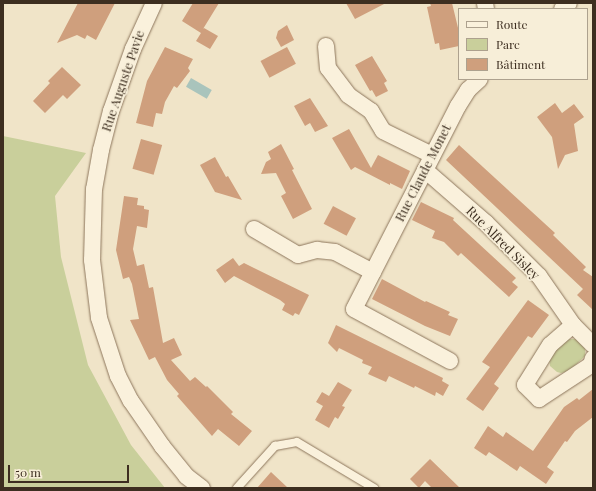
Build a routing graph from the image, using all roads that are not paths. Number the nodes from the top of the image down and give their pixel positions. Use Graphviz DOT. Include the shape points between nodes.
graph roads {
  1 [pos="154,3"];
  2 [pos="326,46"];
  3 [pos="479,80"];
  4 [pos="432,155"];
  5 [pos="425,170"];
  6 [pos="254,229"];
  7 [pos="374,272"];
  8 [pos="573,325"];
  9 [pos="593,345"];
  10 [pos="593,358"];
  11 [pos="450,361"];
  12 [pos="202,488"];
  13 [pos="237,488"];
  14 [pos="374,488"];
  1 -- 12 [label="street, Rue Auguste Pavie" via="133,49 111,111 101,150 94,189 92,260 99,318 118,376 131,402 158,440 186,476"];
  2 -- 4 [label="street" via="328,68 348,94 371,111 383,131"];
  3 -- 4 [label="street, Rue Claude Monet" via="468,90"];
  4 -- 5 [label="street, Rue Claude Monet"];
  5 -- 7 [label="street, Rue Claude Monet"];
  5 -- 8 [label="street, Rue Alfred Sisley" via="486,223 539,276"];
  6 -- 7 [label="street" via="298,256 317,250 335,252"];
  7 -- 11 [label="street, Rue Claude Monet" via="354,309"];
  8 -- 9 [label="street, Rue Alfred Sisley"];
  8 -- 10 [label="street" via="550,345 525,385 539,399 591,365"];
  13 -- 14 [label="lane" via="275,446 298,442"];
}
